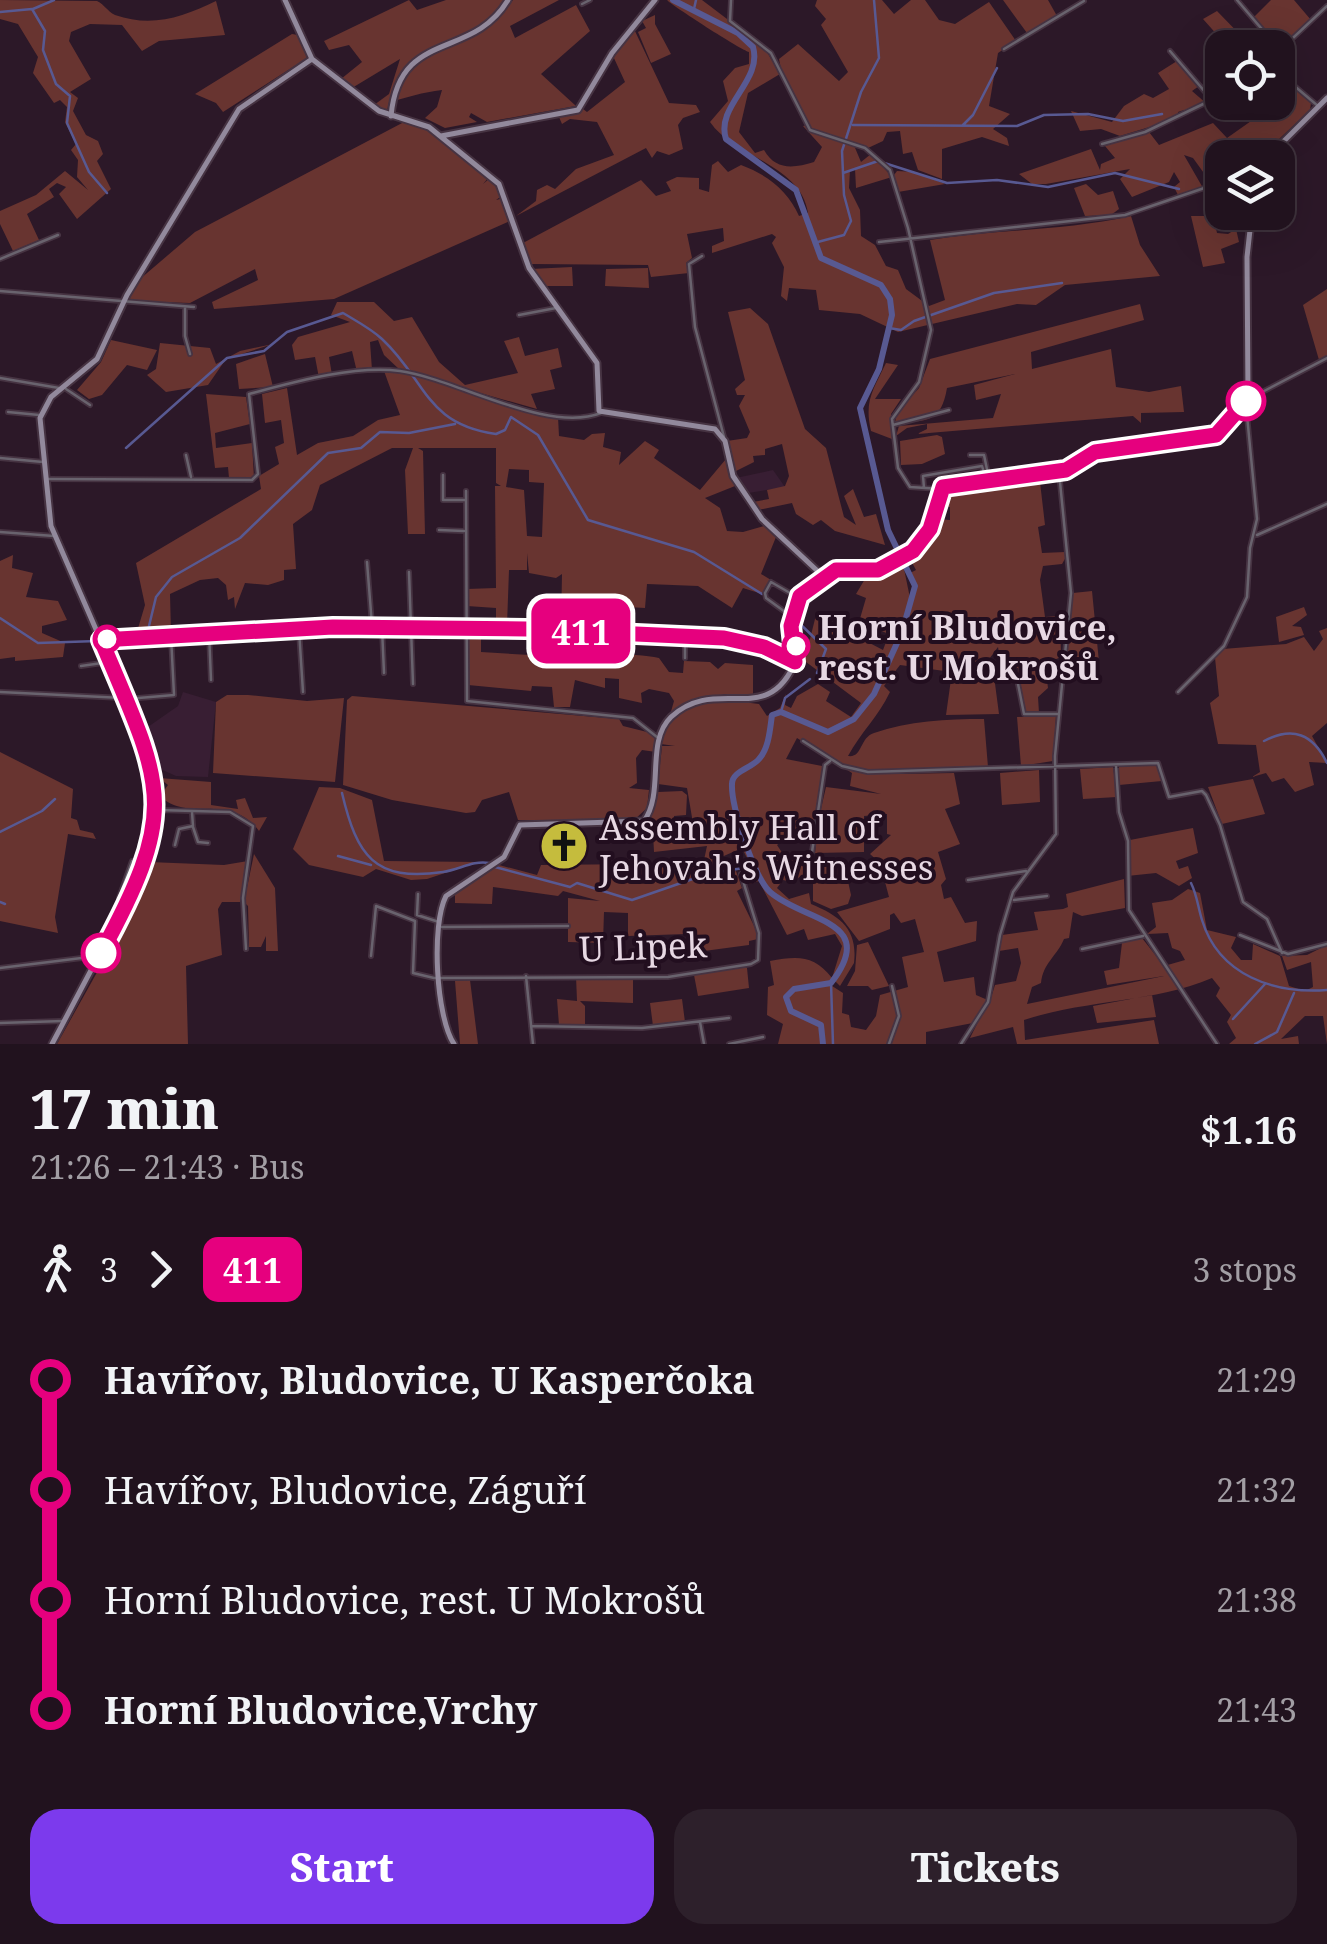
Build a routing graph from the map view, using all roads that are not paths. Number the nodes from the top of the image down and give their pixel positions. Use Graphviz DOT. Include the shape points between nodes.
graph roads {
  1 [pos="285,0"];
  2 [pos="508,0"];
  3 [pos="590,0"];
  4 [pos="655,0"];
  5 [pos="731,0"];
  6 [pos="1085,0"];
  7 [pos="1237,0"];
  8 [pos="582,4"];
  9 [pos="1327,6"];
  10 [pos="1261,30"];
  11 [pos="1295,35"];
  12 [pos="1004,49"];
  13 [pos="1170,51"];
  14 [pos="312,59"];
  15 [pos="1295,86"];
  16 [pos="1205,93"];
  17 [pos="1327,98"];
  18 [pos="1205,106"];
  19 [pos="1318,106"];
  20 [pos="390,116"];
  21 [pos="441,136"];
  22 [pos="1285,140"];
  23 [pos="1102,144"];
  24 [pos="1205,188"];
  25 [pos="1250,230"];
  26 [pos="58,235"];
  27 [pos="912,240"];
  28 [pos="879,242"];
  29 [pos="702,256"];
  30 [pos="0,259"];
  31 [pos="0,290"];
  32 [pos="123,303"];
  33 [pos="185,307"];
  34 [pos="194,307"];
  35 [pos="557,307"];
  36 [pos="519,315"];
  37 [pos="190,354"];
  38 [pos="1327,358"];
  39 [pos="0,378"];
  40 [pos="62,388"];
  41 [pos="1246,401"];
  42 [pos="90,404"];
  43 [pos="949,410"];
  44 [pos="8,412"];
  45 [pos="601,414"];
  46 [pos="40,415"];
  47 [pos="892,426"];
  48 [pos="724,438"];
  49 [pos="186,455"];
  50 [pos="970,455"];
  51 [pos="0,458"];
  52 [pos="44,462"];
  53 [pos="1059,471"];
  54 [pos="442,475"];
  55 [pos="46,479"];
  56 [pos="191,480"];
  57 [pos="988,480"];
  58 [pos="924,488"];
  59 [pos="941,489"];
  60 [pos="466,490"];
  61 [pos="466,500"];
  62 [pos="1327,504"];
  63 [pos="438,530"];
  64 [pos="465,531"];
  65 [pos="0,532"];
  66 [pos="1256,535"];
  67 [pos="55,536"];
  68 [pos="367,562"];
  69 [pos="409,572"];
  70 [pos="825,578"];
  71 [pos="798,598"];
  72 [pos="545,607"];
  73 [pos="792,617"];
  74 [pos="372,626"];
  75 [pos="382,626"];
  76 [pos="411,626"];
  77 [pos="466,627"];
  78 [pos="299,628"];
  79 [pos="544,630"];
  80 [pos="209,632"];
  81 [pos="171,635"];
  82 [pos="685,635"];
  83 [pos="101,640"];
  84 [pos="685,658"];
  85 [pos="110,662"];
  86 [pos="795,662"];
  87 [pos="81,666"];
  88 [pos="384,674"];
  89 [pos="1016,674"];
  90 [pos="211,680"];
  91 [pos="412,684"];
  92 [pos="0,692"];
  93 [pos="304,692"];
  94 [pos="1178,692"];
  95 [pos="126,698"];
  96 [pos="1059,714"];
  97 [pos="660,740"];
  98 [pos="803,740"];
  99 [pos="831,760"];
  100 [pos="1116,764"];
  101 [pos="1056,767"];
  102 [pos="157,810"];
  103 [pos="192,811"];
  104 [pos="193,826"];
  105 [pos="208,843"];
  106 [pos="174,845"];
  107 [pos="812,852"];
  108 [pos="146,862"];
  109 [pos="1026,871"];
  110 [pos="741,874"];
  111 [pos="968,880"];
  112 [pos="418,894"];
  113 [pos="1047,896"];
  114 [pos="1010,900"];
  115 [pos="127,906"];
  116 [pos="440,925"];
  117 [pos="568,926"];
  118 [pos="1145,936"];
  119 [pos="1240,936"];
  120 [pos="1327,944"];
  121 [pos="1082,948"];
  122 [pos="246,949"];
  123 [pos="1282,952"];
  124 [pos="99,956"];
  125 [pos="373,957"];
  126 [pos="0,968"];
  127 [pos="526,976"];
  128 [pos="439,979"];
  129 [pos="892,986"];
  130 [pos="728,1018"];
  131 [pos="64,1021"];
  132 [pos="700,1022"];
  133 [pos="0,1024"];
  134 [pos="531,1026"];
  135 [pos="764,1037"];
  136 [pos="52,1044"];
  137 [pos="454,1044"];
  138 [pos="534,1044"];
  139 [pos="704,1044"];
  140 [pos="728,1044"];
  141 [pos="889,1044"];
  142 [pos="961,1044"];
  143 [pos="1217,1044"];
  1 -- 14 [label="street"];
  2 -- 20 [label="street" via="489,23 409,64 395,87"];
  3 -- 8 [label="street"];
  4 -- 21 [label="street" via="578,110"];
  5 -- 27 [label="street" via="730,21 771,54 810,130 865,148 890,170"];
  6 -- 12 [label="street"];
  7 -- 10 [label="street"];
  9 -- 11 [label="street"];
  13 -- 16 [label="street"];
  14 -- 20 [label="street"];
  14 -- 32 [label="street" via="239,109"];
  15 -- 19 [label="street"];
  17 -- 19 [label="street"];
  18 -- 23 [label="street"];
  19 -- 22 [label="street"];
  20 -- 21 [label="street" via="424,123"];
  21 -- 35 [label="street" via="501,186 527,264"];
  24 -- 27 [label="street" via="1125,216"];
  25 -- 41 [label="street"];
  26 -- 30 [label="street"];
  27 -- 28 [label="street"];
  27 -- 47 [label="street" via="930,321 918,382 894,412"];
  29 -- 48 [label="street" via="690,264 690,302"];
  31 -- 32 [label="street"];
  32 -- 33 [label="street"];
  32 -- 40 [label="street" via="96,361"];
  33 -- 34 [label="street"];
  33 -- 37 [label="street"];
  35 -- 36 [label="street"];
  35 -- 45 [label="street" via="597,363"];
  38 -- 41 [label="street"];
  39 -- 40 [label="street"];
  40 -- 42 [label="street"];
  40 -- 46 [label="street"];
  41 -- 53 [label="street" via="1216,435 1098,452"];
  41 -- 66 [label="street"];
  43 -- 47 [label="street"];
  44 -- 46 [label="street"];
  45 -- 48 [label="street" via="707,424"];
  45 -- 56 [label="street" via="554,415 413,373 355,373 249,394 256,478"];
  46 -- 52 [label="street"];
  47 -- 58 [label="street" via="900,474 909,486"];
  48 -- 70 [label="street" via="732,473 762,519"];
  49 -- 56 [label="street"];
  50 -- 57 [label="street" via="984,455"];
  51 -- 52 [label="street"];
  52 -- 55 [label="street"];
  53 -- 57 [label="street"];
  53 -- 96 [label="street" via="1071,590"];
  54 -- 61 [label="street" via="444,500"];
  55 -- 56 [label="street"];
  55 -- 67 [label="street"];
  57 -- 58 [label="street" via="982,466 923,476"];
  57 -- 59 [label="street"];
  58 -- 59 [label="street"];
  59 -- 70 [label="street" via="930,529 917,547 892,564 869,571 842,568"];
  60 -- 61 [label="street"];
  61 -- 64 [label="street"];
  62 -- 66 [label="street"];
  63 -- 64 [label="street"];
  64 -- 77 [label="street"];
  65 -- 67 [label="street"];
  66 -- 94 [label="street" via="1238,622"];
  67 -- 83 [label="street"];
  68 -- 74 [label="street"];
  69 -- 76 [label="street"];
  70 -- 71 [label="street"];
  71 -- 73 [label="street"];
  71 -- 73 [label="street" via="771,582 765,592"];
  72 -- 79 [label="street"];
  73 -- 86 [label="street"];
  74 -- 75 [label="street"];
  74 -- 78 [label="street"];
  75 -- 76 [label="street"];
  75 -- 88 [label="street"];
  76 -- 77 [label="street"];
  76 -- 91 [label="street"];
  77 -- 79 [label="street"];
  77 -- 97 [label="street" via="470,702 633,718"];
  78 -- 80 [label="street"];
  78 -- 93 [label="street"];
  79 -- 82 [label="street"];
  80 -- 81 [label="street"];
  80 -- 90 [label="street"];
  81 -- 83 [label="street"];
  81 -- 95 [label="street" via="174,696"];
  82 -- 84 [label="street"];
  82 -- 86 [label="street" via="749,643"];
  83 -- 85 [label="street"];
  85 -- 87 [label="street"];
  85 -- 95 [label="street"];
  86 -- 97 [label="street" via="767,698 718,696 686,707 668,720"];
  89 -- 96 [label="street" via="1024,714"];
  92 -- 95 [label="street"];
  95 -- 102 [label="street" via="150,762"];
  96 -- 101 [label="street"];
  97 -- 116 [label="street" via="644,821 522,825 513,831 507,854 446,896"];
  98 -- 99 [label="street"];
  99 -- 101 [label="street" via="868,772"];
  99 -- 107 [label="street"];
  100 -- 101 [label="street"];
  100 -- 118 [label="street" via="1128,841 1129,910"];
  100 -- 123 [label="street" via="1158,763 1170,798 1204,793 1243,902 1268,919"];
  101 -- 109 [label="street" via="1055,838"];
  102 -- 103 [label="street"];
  102 -- 108 [label="street"];
  103 -- 104 [label="street"];
  103 -- 122 [label="street" via="230,812 253,826 243,898"];
  104 -- 105 [label="street" via="198,842"];
  104 -- 106 [label="street" via="178,829"];
  108 -- 115 [label="street"];
  108 -- 115 [label="street" via="132,861 119,898"];
  109 -- 111 [label="street"];
  109 -- 114 [label="street"];
  110 -- 127 [label="street, U Lipek" via="759,932 756,962 668,977"];
  112 -- 116 [label="street" via="417,915"];
  113 -- 114 [label="street"];
  114 -- 142 [label="street" via="988,1002"];
  115 -- 124 [label="street"];
  116 -- 117 [label="street"];
  116 -- 128 [label="street"];
  118 -- 121 [label="street"];
  118 -- 143 [label="street"];
  119 -- 123 [label="street"];
  120 -- 123 [label="street"];
  124 -- 126 [label="street"];
  124 -- 131 [label="street"];
  125 -- 128 [label="street" via="376,906 412,916 413,974"];
  127 -- 128 [label="street, U Lipek"];
  127 -- 134 [label="street"];
  128 -- 137 [label="street"];
  129 -- 141 [label="street" via="899,1016"];
  130 -- 132 [label="street"];
  131 -- 133 [label="street"];
  131 -- 136 [label="street"];
  132 -- 134 [label="street"];
  132 -- 139 [label="street"];
  134 -- 138 [label="street"];
  135 -- 140 [label="street"];
}
